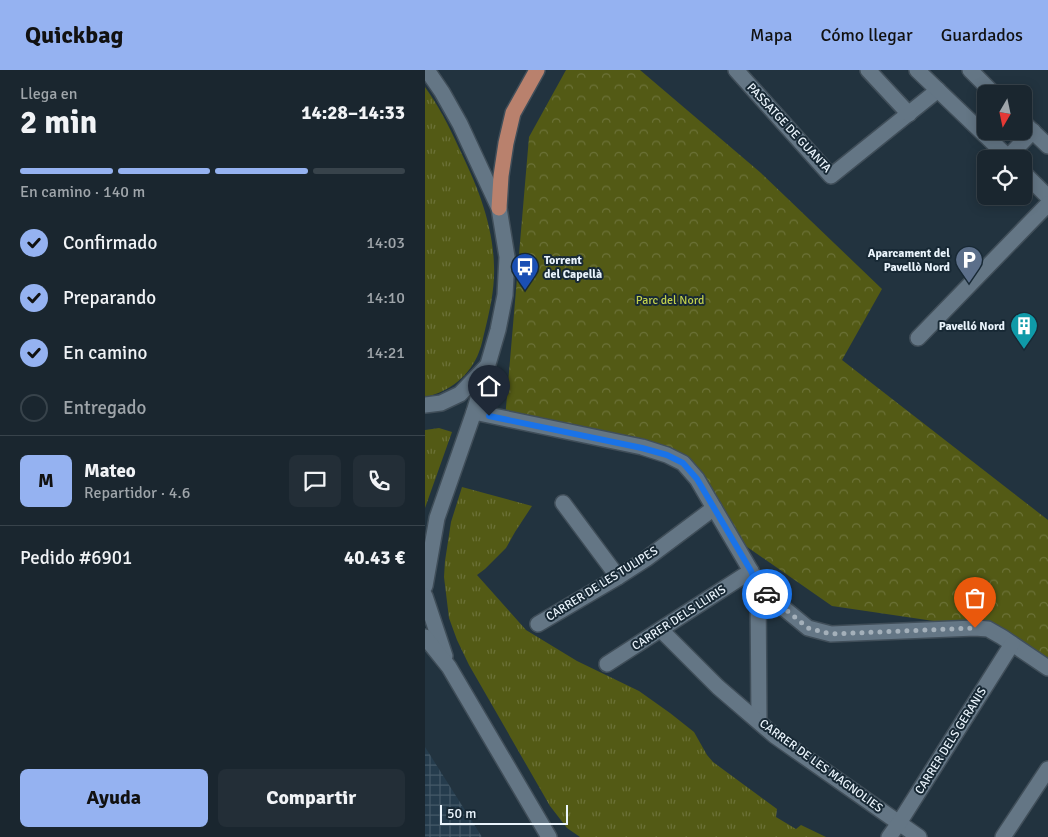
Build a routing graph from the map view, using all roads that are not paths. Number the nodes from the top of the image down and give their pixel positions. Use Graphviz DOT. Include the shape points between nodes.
graph roads {
  1 [pos="427,70"];
  2 [pos="537,70"];
  3 [pos="736,70"];
  4 [pos="868,70"];
  5 [pos="917,70"];
  6 [pos="970,70"];
  7 [pos="985,85"];
  8 [pos="938,90"];
  9 [pos="909,114"];
  10 [pos="1033,132"];
  11 [pos="1048,146"];
  12 [pos="1001,150"];
  13 [pos="1032,181"];
  14 [pos="1048,197"];
  15 [pos="1048,204"];
  16 [pos="499,208"];
  17 [pos="918,338"];
  18 [pos="489,364"];
  19 [pos="425,405"];
  20 [pos="474,412"];
  21 [pos="563,503"];
  22 [pos="714,508"];
  23 [pos="751,571"];
  24 [pos="618,577"];
  25 [pos="425,586"];
  26 [pos="758,588"];
  27 [pos="425,596"];
  28 [pos="539,624"];
  29 [pos="661,630"];
  30 [pos="425,637"];
  31 [pos="1012,644"];
  32 [pos="607,664"];
  33 [pos="449,667"];
  34 [pos="1048,668"];
  35 [pos="759,721"];
  36 [pos="1048,769"];
  37 [pos="899,823"];
  38 [pos="539,830"];
  39 [pos="549,837"];
  40 [pos="557,837"];
  41 [pos="889,837"];
  42 [pos="919,837"];
  43 [pos="1003,837"];
  1 -- 16 [label="street" via="460,124"];
  2 -- 16 [label="main road" via="513,113 501,176"];
  3 -- 9 [label="street, PASSATGE DE GUANTA" via="831,176"];
  4 -- 9 [label="street"];
  5 -- 8 [label="street"];
  6 -- 7 [label="street"];
  8 -- 9 [label="street, PASSATGE DE GUANTA"];
  8 -- 12 [label="street"];
  10 -- 11 [label="street"];
  13 -- 14 [label="street"];
  15 -- 17 [label="street"];
  16 -- 18 [label="street" via="507,257 505,296"];
  18 -- 19 [label="street" via="460,394 441,403"];
  18 -- 20 [label="street"];
  20 -- 22 [label="street" via="667,455 683,463"];
  20 -- 25 [label="street" via="437,518"];
  21 -- 24 [label="street"];
  22 -- 23 [label="street"];
  22 -- 24 [label="street, CARRER DE LES TULIPES"];
  23 -- 26 [label="street"];
  23 -- 29 [label="street, CARRER DELS LLIRIS"];
  24 -- 28 [label="street, CARRER DE LES TULIPES"];
  26 -- 31 [label="street" via="808,628 821,632 975,628 988,629"];
  26 -- 35 [label="street"];
  27 -- 33 [label="street"];
  29 -- 32 [label="street, CARRER DELS LLIRIS"];
  29 -- 35 [label="street, CARRER DE LES MAGNOLIES"];
  30 -- 33 [label="street"];
  31 -- 34 [label="street"];
  31 -- 37 [label="street, CARRER DELS GERANIS"];
  33 -- 38 [label="street"];
  35 -- 37 [label="street, CARRER DE LES MAGNOLIES" via="775,736"];
  36 -- 43 [label="street"];
  37 -- 41 [label="street, CARRER DELS GERANIS"];
  37 -- 42 [label="street, CARRER DE LES MAGNOLIES"];
  38 -- 39 [label="street"];
  38 -- 40 [label="street"];
}
